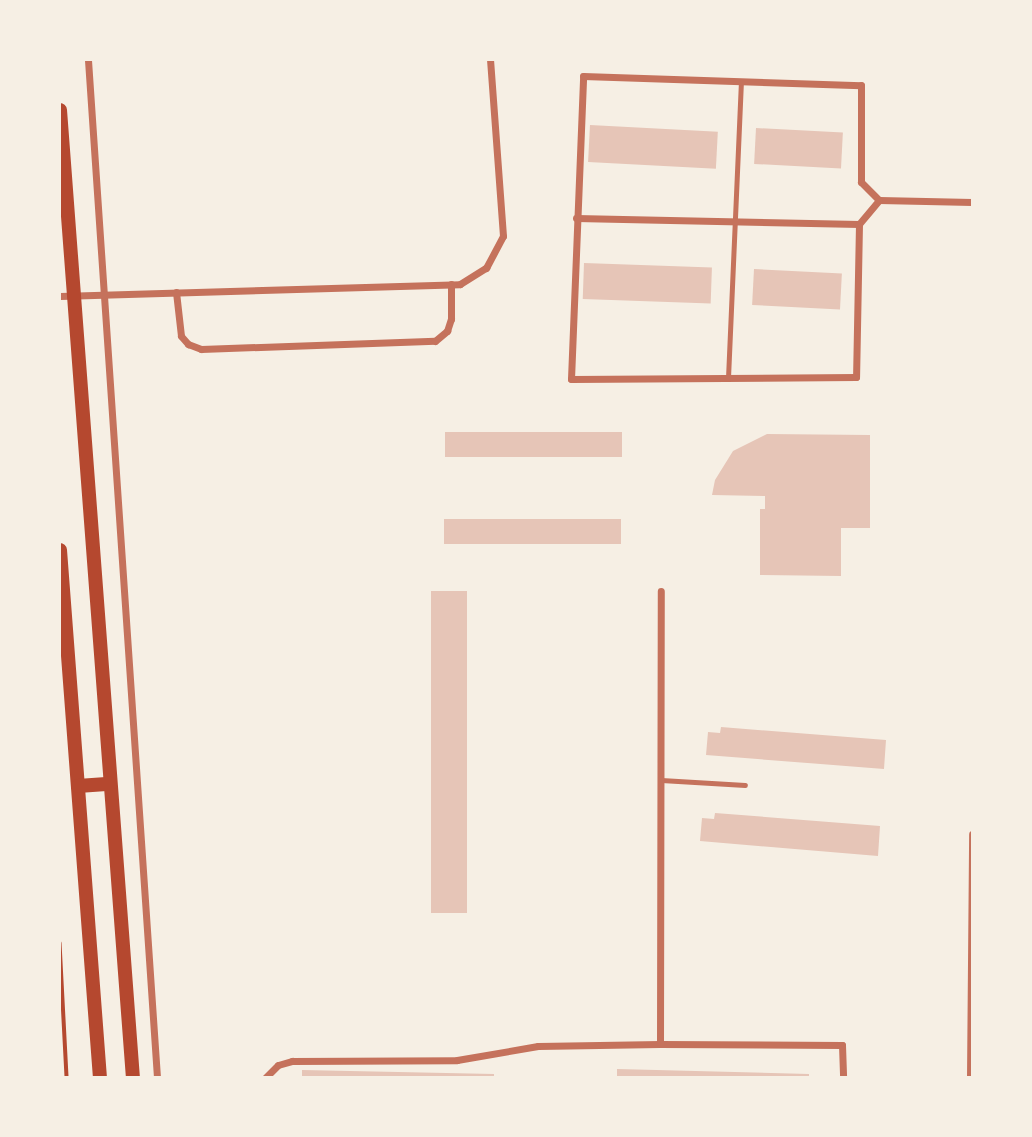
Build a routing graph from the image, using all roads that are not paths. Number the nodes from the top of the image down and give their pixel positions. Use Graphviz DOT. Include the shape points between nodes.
graph roads {
  1 [pos="88,60"];
  2 [pos="490,60"];
  3 [pos="741,81"];
  4 [pos="60,110"];
  5 [pos="879,200"];
  6 [pos="972,202"];
  7 [pos="576,218"];
  8 [pos="735,221"];
  9 [pos="859,224"];
  10 [pos="452,284"];
  11 [pos="176,292"];
  12 [pos="104,294"];
  13 [pos="66,296"];
  14 [pos="728,378"];
  15 [pos="60,550"];
  16 [pos="662,590"];
  17 [pos="661,780"];
  18 [pos="110,784"];
  19 [pos="745,785"];
  20 [pos="78,786"];
  21 [pos="972,834"];
  22 [pos="660,1044"];
  23 [pos="100,1077"];
  24 [pos="133,1077"];
  25 [pos="158,1077"];
  26 [pos="265,1077"];
  27 [pos="843,1077"];
  28 [pos="970,1077"];
  1 -- 12 [label="street"];
  2 -- 10 [label="street" via="503,236 486,268"];
  3 -- 5 [label="street" via="861,85 861,182"];
  3 -- 7 [label="street" via="583,76"];
  3 -- 8 [label="lane"];
  4 -- 13 [label="main road"];
  5 -- 6 [label="street"];
  5 -- 9 [label="street"];
  7 -- 8 [label="street"];
  7 -- 14 [label="street" via="571,379"];
  8 -- 9 [label="street"];
  8 -- 14 [label="lane"];
  9 -- 14 [label="street" via="856,377"];
  10 -- 11 [label="street"];
  10 -- 11 [label="street" via="451,319 447,331 435,341 201,349 181,336"];
  11 -- 12 [label="street"];
  12 -- 13 [label="street"];
  12 -- 25 [label="street"];
  13 -- 18 [label="main road"];
  15 -- 20 [label="main road"];
  16 -- 17 [label="street"];
  17 -- 19 [label="lane"];
  17 -- 22 [label="street"];
  18 -- 20 [label="main road"];
  18 -- 24 [label="main road"];
  20 -- 23 [label="main road"];
  21 -- 28 [label="street"];
  22 -- 26 [label="street" via="538,1046 457,1060 292,1061 278,1065"];
  22 -- 27 [label="street" via="842,1045"];
}
